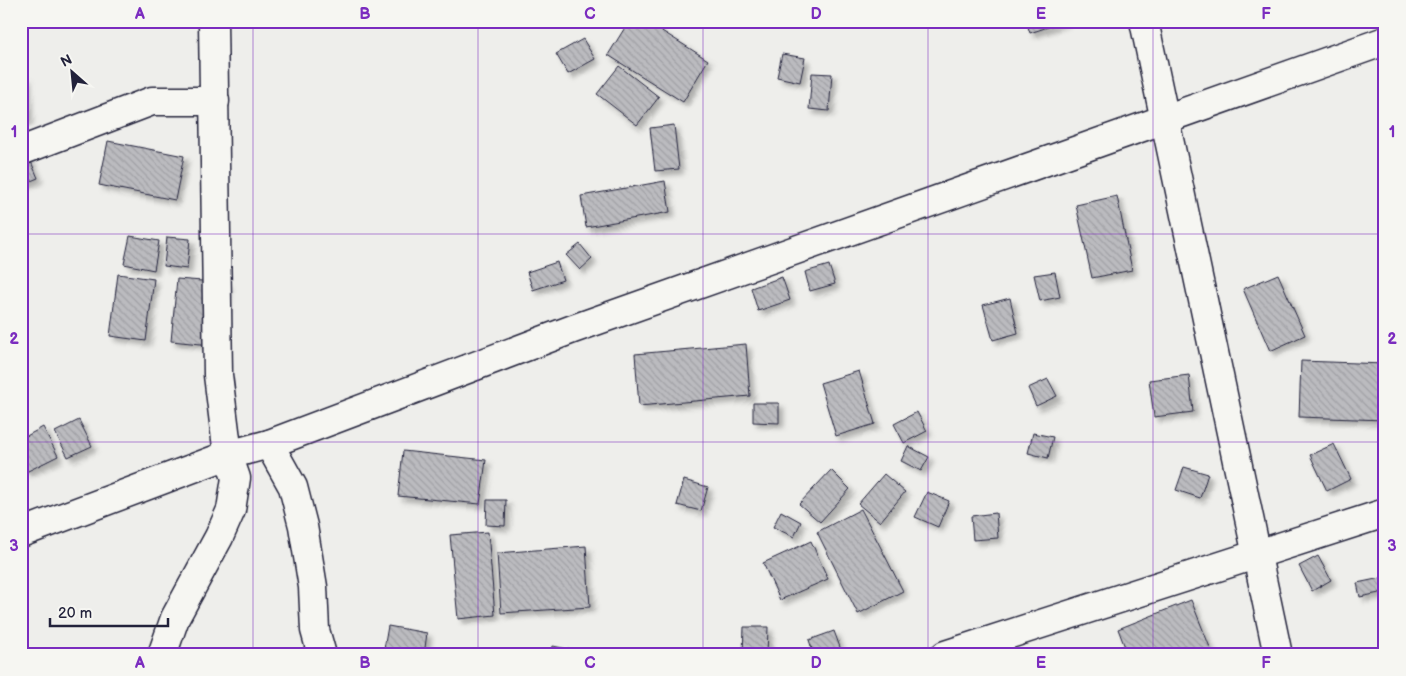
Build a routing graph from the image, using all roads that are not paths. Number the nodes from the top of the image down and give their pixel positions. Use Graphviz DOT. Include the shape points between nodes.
graph roads {
  1 [pos="213,21"];
  2 [pos="1144,21"];
  3 [pos="1385,41"];
  4 [pos="214,101"];
  5 [pos="1164,120"];
  6 [pos="21,152"];
  7 [pos="269,444"];
  8 [pos="228,455"];
  9 [pos="1385,513"];
  10 [pos="21,533"];
  11 [pos="1256,554"];
  12 [pos="162,655"];
  13 [pos="322,655"];
  14 [pos="945,655"];
  15 [pos="1278,655"];
  1 -- 4 [label="street"];
  2 -- 5 [label="street"];
  3 -- 5 [label="street"];
  4 -- 6 [label="street" via="152,100"];
  4 -- 8 [label="street" via="218,375"];
  5 -- 7 [label="street" via="573,329"];
  5 -- 11 [label="street"];
  7 -- 8 [label="street"];
  7 -- 13 [label="street" via="293,487 304,526 313,587 315,630"];
  8 -- 10 [label="street"];
  8 -- 12 [label="street" via="236,478 231,510 176,618"];
  9 -- 11 [label="street"];
  11 -- 14 [label="street"];
  11 -- 15 [label="street"];
}
